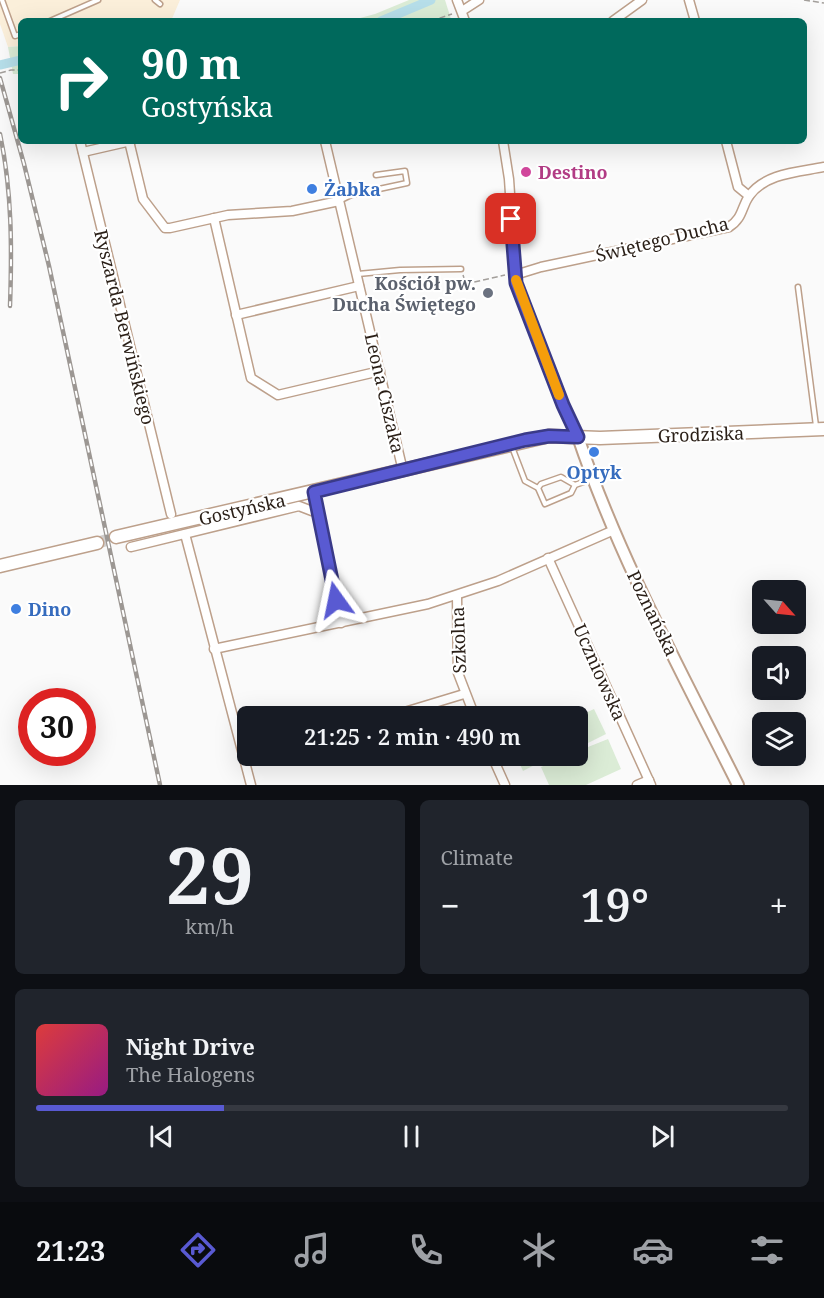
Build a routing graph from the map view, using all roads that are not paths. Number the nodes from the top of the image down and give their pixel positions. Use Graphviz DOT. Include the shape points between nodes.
graph roads {
  1 [pos="2,0"];
  2 [pos="98,0"];
  3 [pos="155,0"];
  4 [pos="479,0"];
  5 [pos="642,0"];
  6 [pos="689,0"];
  7 [pos="160,4"];
  8 [pos="459,5"];
  9 [pos="57,18"];
  10 [pos="617,18"];
  11 [pos="693,18"];
  12 [pos="18,35"];
  13 [pos="81,144"];
  14 [pos="117,144"];
  15 [pos="131,144"];
  16 [pos="326,144"];
  17 [pos="503,144"];
  18 [pos="727,144"];
  19 [pos="82,152"];
  20 [pos="824,167"];
  21 [pos="376,175"];
  22 [pos="749,196"];
  23 [pos="339,201"];
  24 [pos="214,218"];
  25 [pos="461,268"];
  26 [pos="357,274"];
  27 [pos="510,275"];
  28 [pos="360,286"];
  29 [pos="798,287"];
  30 [pos="236,315"];
  31 [pos="380,371"];
  32 [pos="820,430"];
  33 [pos="578,437"];
  34 [pos="510,444"];
  35 [pos="403,471"];
  36 [pos="593,478"];
  37 [pos="574,485"];
  38 [pos="538,488"];
  39 [pos="314,492"];
  40 [pos="318,510"];
  41 [pos="171,514"];
  42 [pos="614,530"];
  43 [pos="185,534"];
  44 [pos="116,537"];
  45 [pos="97,543"];
  46 [pos="131,547"];
  47 [pos="548,558"];
  48 [pos="0,566"];
  49 [pos="457,596"];
  50 [pos="341,623"];
  51 [pos="214,649"];
  52 [pos="464,694"];
  53 [pos="424,706"];
  54 [pos="470,706"];
  55 [pos="237,734"];
  56 [pos="246,766"];
  57 [pos="496,766"];
  58 [pos="650,782"];
  59 [pos="251,785"];
  60 [pos="505,785"];
  61 [pos="637,785"];
  62 [pos="738,785"];
  1 -- 12 [label="lane" via="15,36"];
  2 -- 9 [label="lane"];
  3 -- 7 [label="lane"];
  4 -- 8 [label="street"];
  5 -- 10 [label="street"];
  6 -- 11 [label="street"];
  13 -- 19 [label="street, Ryszarda Berwińskiego"];
  14 -- 19 [label="street"];
  15 -- 24 [label="street" via="143,199 160,224 170,228"];
  16 -- 23 [label="street, Leona Ciszaka"];
  17 -- 27 [label="street" via="509,179"];
  18 -- 22 [label="street" via="738,187"];
  19 -- 41 [label="street, Ryszarda Berwińskiego"];
  20 -- 22 [label="street, Świętego Ducha" via="778,175"];
  21 -- 23 [label="lane" via="405,171 407,183"];
  22 -- 27 [label="street, Świętego Ducha" via="739,218 729,227"];
  23 -- 24 [label="street" via="292,211"];
  23 -- 26 [label="street, Leona Ciszaka"];
  24 -- 30 [label="street"];
  25 -- 26 [label="lane"];
  26 -- 28 [label="street, Leona Ciszaka"];
  27 -- 33 [label="street"];
  28 -- 30 [label="street"];
  28 -- 31 [label="street, Leona Ciszaka"];
  29 -- 32 [label="lane"];
  30 -- 31 [label="street" via="251,378 278,395"];
  31 -- 35 [label="street, Leona Ciszaka"];
  32 -- 33 [label="main road, Grodziska"];
  33 -- 34 [label="main road, Gostyńska" via="549,436"];
  33 -- 36 [label="street, Poznańska"];
  34 -- 35 [label="main road, Gostyńska"];
  34 -- 38 [label="lane" via="525,481"];
  35 -- 39 [label="main road, Gostyńska"];
  36 -- 37 [label="lane"];
  36 -- 42 [label="street, Poznańska"];
  37 -- 38 [label="lane" via="561,477"];
  37 -- 38 [label="lane" via="571,493 545,504"];
  39 -- 40 [label="street"];
  39 -- 44 [label="main road, Gostyńska"];
  40 -- 43 [label="street" via="299,506"];
  40 -- 50 [label="street"];
  42 -- 47 [label="street"];
  42 -- 62 [label="street, Poznańska"];
  43 -- 46 [label="street"];
  43 -- 51 [label="street"];
  45 -- 48 [label="main road"];
  47 -- 49 [label="street"];
  47 -- 58 [label="street, Uczniowska"];
  49 -- 50 [label="street"];
  49 -- 52 [label="street, Szkolna" via="457,667"];
  50 -- 51 [label="street"];
  51 -- 55 [label="street"];
  52 -- 53 [label="street"];
  52 -- 54 [label="street, Szkolna"];
  56 -- 59 [label="street"];
  57 -- 60 [label="street"];
  58 -- 61 [label="street"];
}
